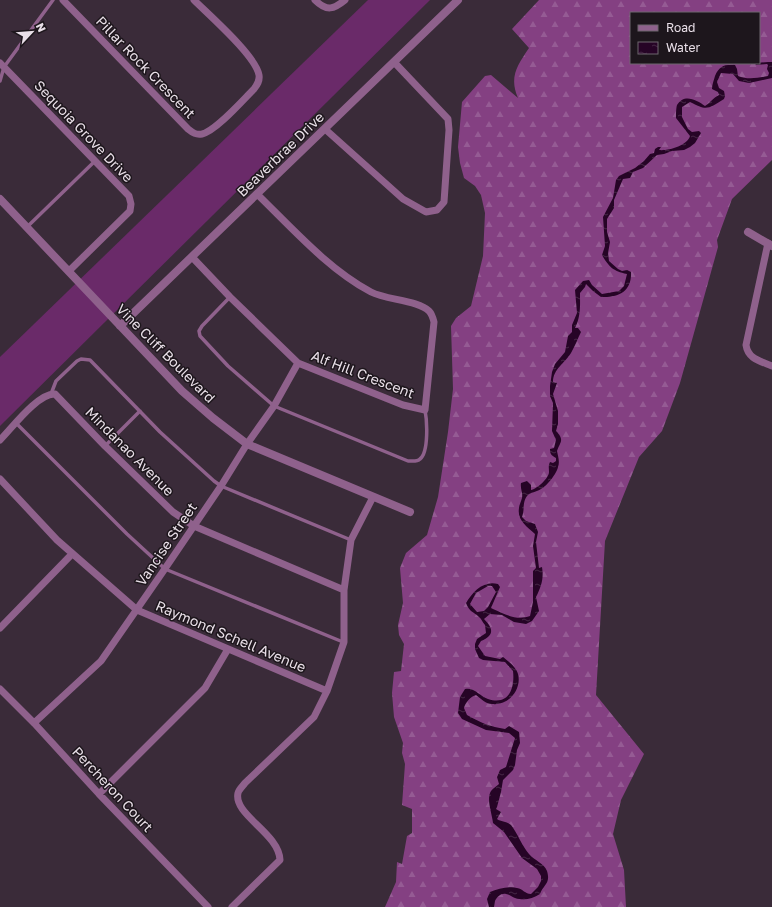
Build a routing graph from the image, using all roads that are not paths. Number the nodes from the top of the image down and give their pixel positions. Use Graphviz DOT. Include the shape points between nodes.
graph roads {
  1 [pos="53,0"];
  2 [pos="63,0"];
  3 [pos="194,0"];
  4 [pos="315,0"];
  5 [pos="345,0"];
  6 [pos="458,0"];
  7 [pos="394,62"];
  8 [pos="2,65"];
  9 [pos="0,81"];
  10 [pos="325,129"];
  11 [pos="96,161"];
  12 [pos="257,194"];
  13 [pos="0,199"];
  14 [pos="27,227"];
  15 [pos="748,232"];
  16 [pos="770,244"];
  17 [pos="192,257"];
  18 [pos="69,271"];
  19 [pos="230,297"];
  20 [pos="120,326"];
  21 [pos="298,363"];
  22 [pos="772,366"];
  23 [pos="51,394"];
  24 [pos="274,406"];
  25 [pos="425,410"];
  26 [pos="140,411"];
  27 [pos="16,423"];
  28 [pos="0,440"];
  29 [pos="247,444"];
  30 [pos="105,446"];
  31 [pos="0,479"];
  32 [pos="221,486"];
  33 [pos="3,489"];
  34 [pos="373,497"];
  35 [pos="410,512"];
  36 [pos="194,526"];
  37 [pos="351,540"];
  38 [pos="72,554"];
  39 [pos="165,569"];
  40 [pos="344,590"];
  41 [pos="137,610"];
  42 [pos="0,628"];
  43 [pos="344,642"];
  44 [pos="228,649"];
  45 [pos="0,689"];
  46 [pos="327,692"];
  47 [pos="34,722"];
  48 [pos="99,794"];
  49 [pos="208,907"];
  50 [pos="232,907"];
  1 -- 8 [label="lane"];
  2 -- 3 [label="street, Pillar Rock Crescent" via="188,130 201,134 211,131 254,89 259,81 259,74 247,54"];
  4 -- 5 [label="street" via="322,6 334,8"];
  6 -- 7 [label="street, Beaverbrae Drive"];
  7 -- 10 [label="street, Beaverbrae Drive"];
  7 -- 10 [label="street" via="448,119 444,202 437,210 426,212 403,199"];
  8 -- 9 [label="lane"];
  8 -- 11 [label="street, Sequoia Grove Drive"];
  10 -- 12 [label="street, Beaverbrae Drive"];
  11 -- 14 [label="lane"];
  11 -- 18 [label="street, Sequoia Grove Drive" via="129,196 130,211"];
  12 -- 17 [label="street, Beaverbrae Drive"];
  12 -- 25 [label="street, Alf Hill Crescent" via="332,266 353,281 373,293 431,312 434,322"];
  13 -- 14 [label="street, Vine Cliff Boulevard"];
  14 -- 18 [label="street, Vine Cliff Boulevard"];
  15 -- 16 [label="street"];
  16 -- 22 [label="street" via="746,345 750,356"];
  17 -- 19 [label="street, Alf Hill Crescent"];
  17 -- 20 [label="street, Beaverbrae Drive"];
  18 -- 20 [label="street, Vine Cliff Boulevard"];
  19 -- 21 [label="street, Alf Hill Crescent"];
  19 -- 24 [label="lane" via="202,326 200,336 228,366"];
  20 -- 29 [label="street, Vine Cliff Boulevard" via="182,391"];
  21 -- 24 [label="street, Vancise Street"];
  21 -- 25 [label="street, Alf Hill Crescent" via="403,406"];
  23 -- 26 [label="lane" via="62,374 77,361 86,359 93,361"];
  23 -- 27 [label="street" via="44,397"];
  23 -- 30 [label="street, Mindanao Avenue" via="58,396"];
  24 -- 25 [label="lane" via="408,461 419,460 423,456 427,422"];
  24 -- 29 [label="street, Vancise Street"];
  26 -- 30 [label="lane"];
  26 -- 32 [label="lane" via="206,476"];
  27 -- 28 [label="street"];
  27 -- 39 [label="lane"];
  29 -- 32 [label="street, Vancise Street"];
  29 -- 34 [label="street, Vine Cliff Boulevard"];
  30 -- 36 [label="street, Mindanao Avenue" via="173,512"];
  31 -- 33 [label="street"];
  32 -- 36 [label="street, Vancise Street"];
  32 -- 37 [label="lane"];
  33 -- 38 [label="street, Raymond Schell Avenue"];
  34 -- 35 [label="street, Vine Cliff Boulevard"];
  34 -- 37 [label="street"];
  36 -- 39 [label="street, Vancise Street"];
  36 -- 40 [label="street, Mindanao Avenue"];
  37 -- 40 [label="street"];
  38 -- 41 [label="street, Raymond Schell Avenue"];
  38 -- 42 [label="street"];
  39 -- 41 [label="street, Vancise Street"];
  39 -- 43 [label="lane"];
  40 -- 43 [label="street"];
  41 -- 44 [label="street, Raymond Schell Avenue"];
  41 -- 47 [label="street, Vancise Street" via="101,661"];
  43 -- 46 [label="street"];
  44 -- 46 [label="street, Raymond Schell Avenue"];
  44 -- 48 [label="street" via="205,688"];
  45 -- 47 [label="street, Percheron Court"];
  46 -- 50 [label="street" via="314,717 239,791 238,799 242,808 274,842 280,860"];
  47 -- 48 [label="street, Percheron Court"];
  48 -- 49 [label="street, Percheron Court"];
}
